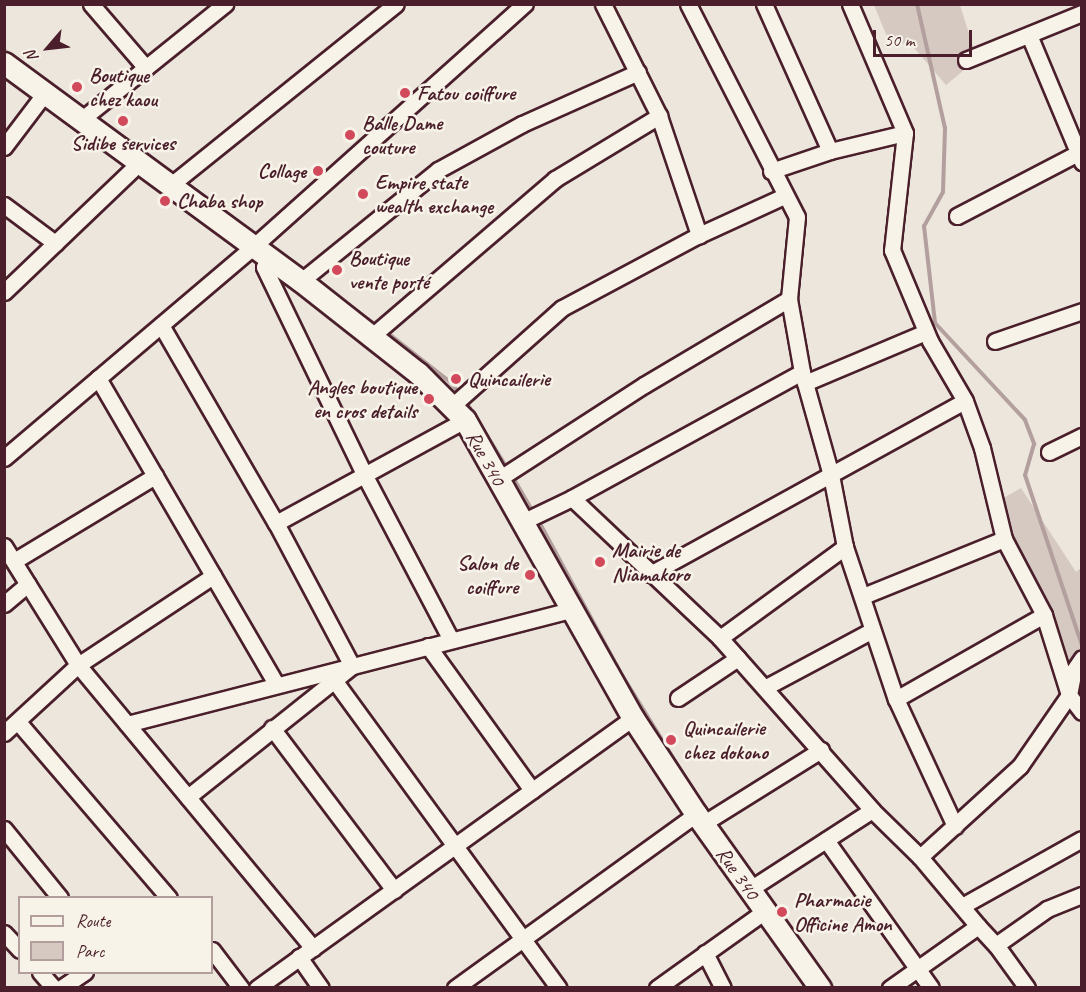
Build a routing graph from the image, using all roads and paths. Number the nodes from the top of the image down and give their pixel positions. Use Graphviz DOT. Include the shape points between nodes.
graph roads {
  1 [pos="91,4"];
  2 [pos="396,4"];
  3 [pos="525,4"];
  4 [pos="603,4"];
  5 [pos="688,4"];
  6 [pos="764,4"];
  7 [pos="850,4"];
  8 [pos="214,8"];
  9 [pos="1082,13"];
  10 [pos="1029,34"];
  11 [pos="966,60"];
  12 [pos="4,63"];
  13 [pos="146,68"];
  14 [pos="638,72"];
  15 [pos="45,93"];
  16 [pos="659,116"];
  17 [pos="82,119"];
  18 [pos="905,133"];
  19 [pos="4,147"];
  20 [pos="830,151"];
  21 [pos="1080,158"];
  22 [pos="141,161"];
  23 [pos="771,171"];
  24 [pos="172,184"];
  25 [pos="784,196"];
  26 [pos="4,205"];
  27 [pos="957,216"];
  28 [pos="699,235"];
  29 [pos="56,243"];
  30 [pos="262,251"];
  31 [pos="301,281"];
  32 [pos="4,292"];
  33 [pos="789,299"];
  34 [pos="1082,311"];
  35 [pos="161,325"];
  36 [pos="926,332"];
  37 [pos="372,336"];
  38 [pos="995,341"];
  39 [pos="98,378"];
  40 [pos="803,378"];
  41 [pos="965,401"];
  42 [pos="458,413"];
  43 [pos="1082,436"];
  44 [pos="1049,452"];
  45 [pos="4,458"];
  46 [pos="831,475"];
  47 [pos="155,476"];
  48 [pos="365,476"];
  49 [pos="497,480"];
  50 [pos="572,498"];
  51 [pos="276,522"];
  52 [pos="522,522"];
  53 [pos="1005,539"];
  54 [pos="4,546"];
  55 [pos="845,547"];
  56 [pos="14,561"];
  57 [pos="650,574"];
  58 [pos="213,576"];
  59 [pos="28,584"];
  60 [pos="863,596"];
  61 [pos="4,604"];
  62 [pos="572,610"];
  63 [pos="1044,615"];
  64 [pos="872,631"];
  65 [pos="720,638"];
  66 [pos="451,640"];
  67 [pos="428,646"];
  68 [pos="738,658"];
  69 [pos="1078,664"];
  70 [pos="78,665"];
  71 [pos="352,666"];
  72 [pos="334,680"];
  73 [pos="277,685"];
  74 [pos="766,687"];
  75 [pos="1069,695"];
  76 [pos="678,698"];
  77 [pos="896,699"];
  78 [pos="1082,712"];
  79 [pos="633,718"];
  80 [pos="18,722"];
  81 [pos="127,724"];
  82 [pos="272,728"];
  83 [pos="4,733"];
  84 [pos="821,750"];
  85 [pos="532,790"];
  86 [pos="188,797"];
  87 [pos="872,810"];
  88 [pos="700,818"];
  89 [pos="954,826"];
  90 [pos="4,829"];
  91 [pos="1082,839"];
  92 [pos="826,840"];
  93 [pos="455,846"];
  94 [pos="920,857"];
  95 [pos="394,890"];
  96 [pos="750,890"];
  97 [pos="1082,895"];
  98 [pos="59,896"];
  99 [pos="168,896"];
  100 [pos="962,906"];
  101 [pos="765,911"];
  102 [pos="978,926"];
  103 [pos="4,933"];
  104 [pos="523,939"];
  105 [pos="996,945"];
  106 [pos="18,948"];
  107 [pos="313,948"];
  108 [pos="213,951"];
  109 [pos="705,953"];
  110 [pos="299,957"];
  111 [pos="918,968"];
  112 [pos="42,974"];
  113 [pos="82,974"];
  114 [pos="54,987"];
  115 [pos="61,987"];
  116 [pos="241,987"];
  117 [pos="257,987"];
  118 [pos="321,987"];
  119 [pos="455,987"];
  120 [pos="559,987"];
  121 [pos="657,987"];
  122 [pos="723,987"];
  123 [pos="820,987"];
  124 [pos="890,987"];
  125 [pos="931,987"];
  126 [pos="1027,987"];
  1 -- 13 [label="street"];
  2 -- 24 [label="street"];
  3 -- 30 [label="street"];
  4 -- 14 [label="street"];
  5 -- 23 [label="street"];
  6 -- 20 [label="street"];
  7 -- 18 [label="street"];
  8 -- 13 [label="street"];
  9 -- 10 [label="street"];
  10 -- 11 [label="street"];
  10 -- 21 [label="street"];
  12 -- 15 [label="street, Rue 340"];
  13 -- 17 [label="street"];
  14 -- 16 [label="street"];
  14 -- 31 [label="street" via="522,124 438,171"];
  15 -- 17 [label="street, Rue 340"];
  15 -- 19 [label="street"];
  16 -- 28 [label="street"];
  16 -- 37 [label="street" via="555,179"];
  17 -- 22 [label="street, Rue 340"];
  18 -- 20 [label="street"];
  18 -- 36 [label="street" via="892,250"];
  20 -- 23 [label="street"];
  21 -- 27 [label="street"];
  22 -- 24 [label="street, Rue 340"];
  22 -- 29 [label="street"];
  23 -- 25 [label="street"];
  24 -- 30 [label="street, Rue 340"];
  25 -- 28 [label="street"];
  25 -- 33 [label="street" via="797,217"];
  26 -- 29 [label="street"];
  28 -- 42 [label="street" via="562,308"];
  29 -- 32 [label="street"];
  30 -- 31 [label="street, Rue 340"];
  30 -- 35 [label="street"];
  30 -- 48 [label="street" via="264,267"];
  31 -- 37 [label="street, Rue 340"];
  33 -- 40 [label="street"];
  33 -- 49 [label="street" via="644,385"];
  34 -- 38 [label="street"];
  35 -- 39 [label="street"];
  35 -- 51 [label="street"];
  36 -- 40 [label="street"];
  36 -- 41 [label="street"];
  37 -- 42 [label="street, Rue 340" via="418,373"];
  39 -- 45 [label="street"];
  39 -- 47 [label="street"];
  40 -- 46 [label="street"];
  40 -- 50 [label="street"];
  41 -- 46 [label="street"];
  41 -- 53 [label="street" via="982,448"];
  42 -- 48 [label="street"];
  42 -- 49 [label="street, Rue 340"];
  43 -- 44 [label="street"];
  46 -- 55 [label="street"];
  46 -- 57 [label="street"];
  47 -- 56 [label="street"];
  47 -- 58 [label="street"];
  48 -- 51 [label="street"];
  48 -- 66 [label="street"];
  49 -- 52 [label="street, Rue 340"];
  50 -- 52 [label="street"];
  50 -- 57 [label="street"];
  51 -- 71 [label="street"];
  52 -- 62 [label="street, Rue 340"];
  53 -- 60 [label="street"];
  53 -- 63 [label="street"];
  54 -- 56 [label="street"];
  55 -- 60 [label="street"];
  55 -- 65 [label="street"];
  56 -- 59 [label="street"];
  57 -- 65 [label="street"];
  58 -- 70 [label="street"];
  58 -- 73 [label="street"];
  59 -- 61 [label="street"];
  59 -- 70 [label="street"];
  60 -- 64 [label="street"];
  62 -- 66 [label="street"];
  62 -- 79 [label="street, Rue 340"];
  63 -- 75 [label="street"];
  63 -- 77 [label="street"];
  64 -- 74 [label="street"];
  64 -- 77 [label="street"];
  65 -- 68 [label="street"];
  66 -- 67 [label="street"];
  67 -- 71 [label="street"];
  67 -- 85 [label="street"];
  68 -- 74 [label="street"];
  68 -- 76 [label="street"];
  69 -- 75 [label="street"];
  70 -- 80 [label="street"];
  70 -- 81 [label="street"];
  71 -- 72 [label="street"];
  71 -- 73 [label="street"];
  72 -- 82 [label="street"];
  72 -- 93 [label="street"];
  73 -- 81 [label="street"];
  74 -- 84 [label="street"];
  75 -- 78 [label="street"];
  75 -- 89 [label="street" via="1020,766"];
  77 -- 89 [label="street"];
  79 -- 85 [label="street"];
  79 -- 88 [label="street, Rue 340"];
  80 -- 83 [label="street"];
  80 -- 99 [label="street"];
  81 -- 86 [label="street"];
  82 -- 86 [label="street"];
  82 -- 95 [label="street"];
  84 -- 87 [label="street"];
  84 -- 88 [label="street"];
  85 -- 93 [label="street"];
  86 -- 107 [label="street"];
  87 -- 92 [label="street"];
  87 -- 94 [label="street"];
  88 -- 96 [label="street, Rue 340"];
  88 -- 104 [label="street"];
  89 -- 94 [label="street"];
  90 -- 98 [label="street"];
  91 -- 100 [label="street"];
  92 -- 96 [label="street"];
  92 -- 111 [label="street"];
  93 -- 95 [label="street"];
  93 -- 104 [label="street"];
  94 -- 100 [label="street"];
  95 -- 107 [label="street"];
  96 -- 101 [label="street, Rue 340"];
  97 -- 105 [label="street" via="1047,909"];
  100 -- 102 [label="street"];
  101 -- 109 [label="street"];
  101 -- 123 [label="street, Rue 340"];
  102 -- 105 [label="street"];
  102 -- 111 [label="street"];
  103 -- 106 [label="street"];
  104 -- 119 [label="street"];
  104 -- 120 [label="street"];
  105 -- 126 [label="street"];
  107 -- 110 [label="street"];
  108 -- 116 [label="street"];
  109 -- 121 [label="street"];
  109 -- 122 [label="street"];
  110 -- 117 [label="street"];
  110 -- 118 [label="street"];
  111 -- 124 [label="street"];
  111 -- 125 [label="street"];
  112 -- 114 [label="street"];
  113 -- 115 [label="street"];
}
